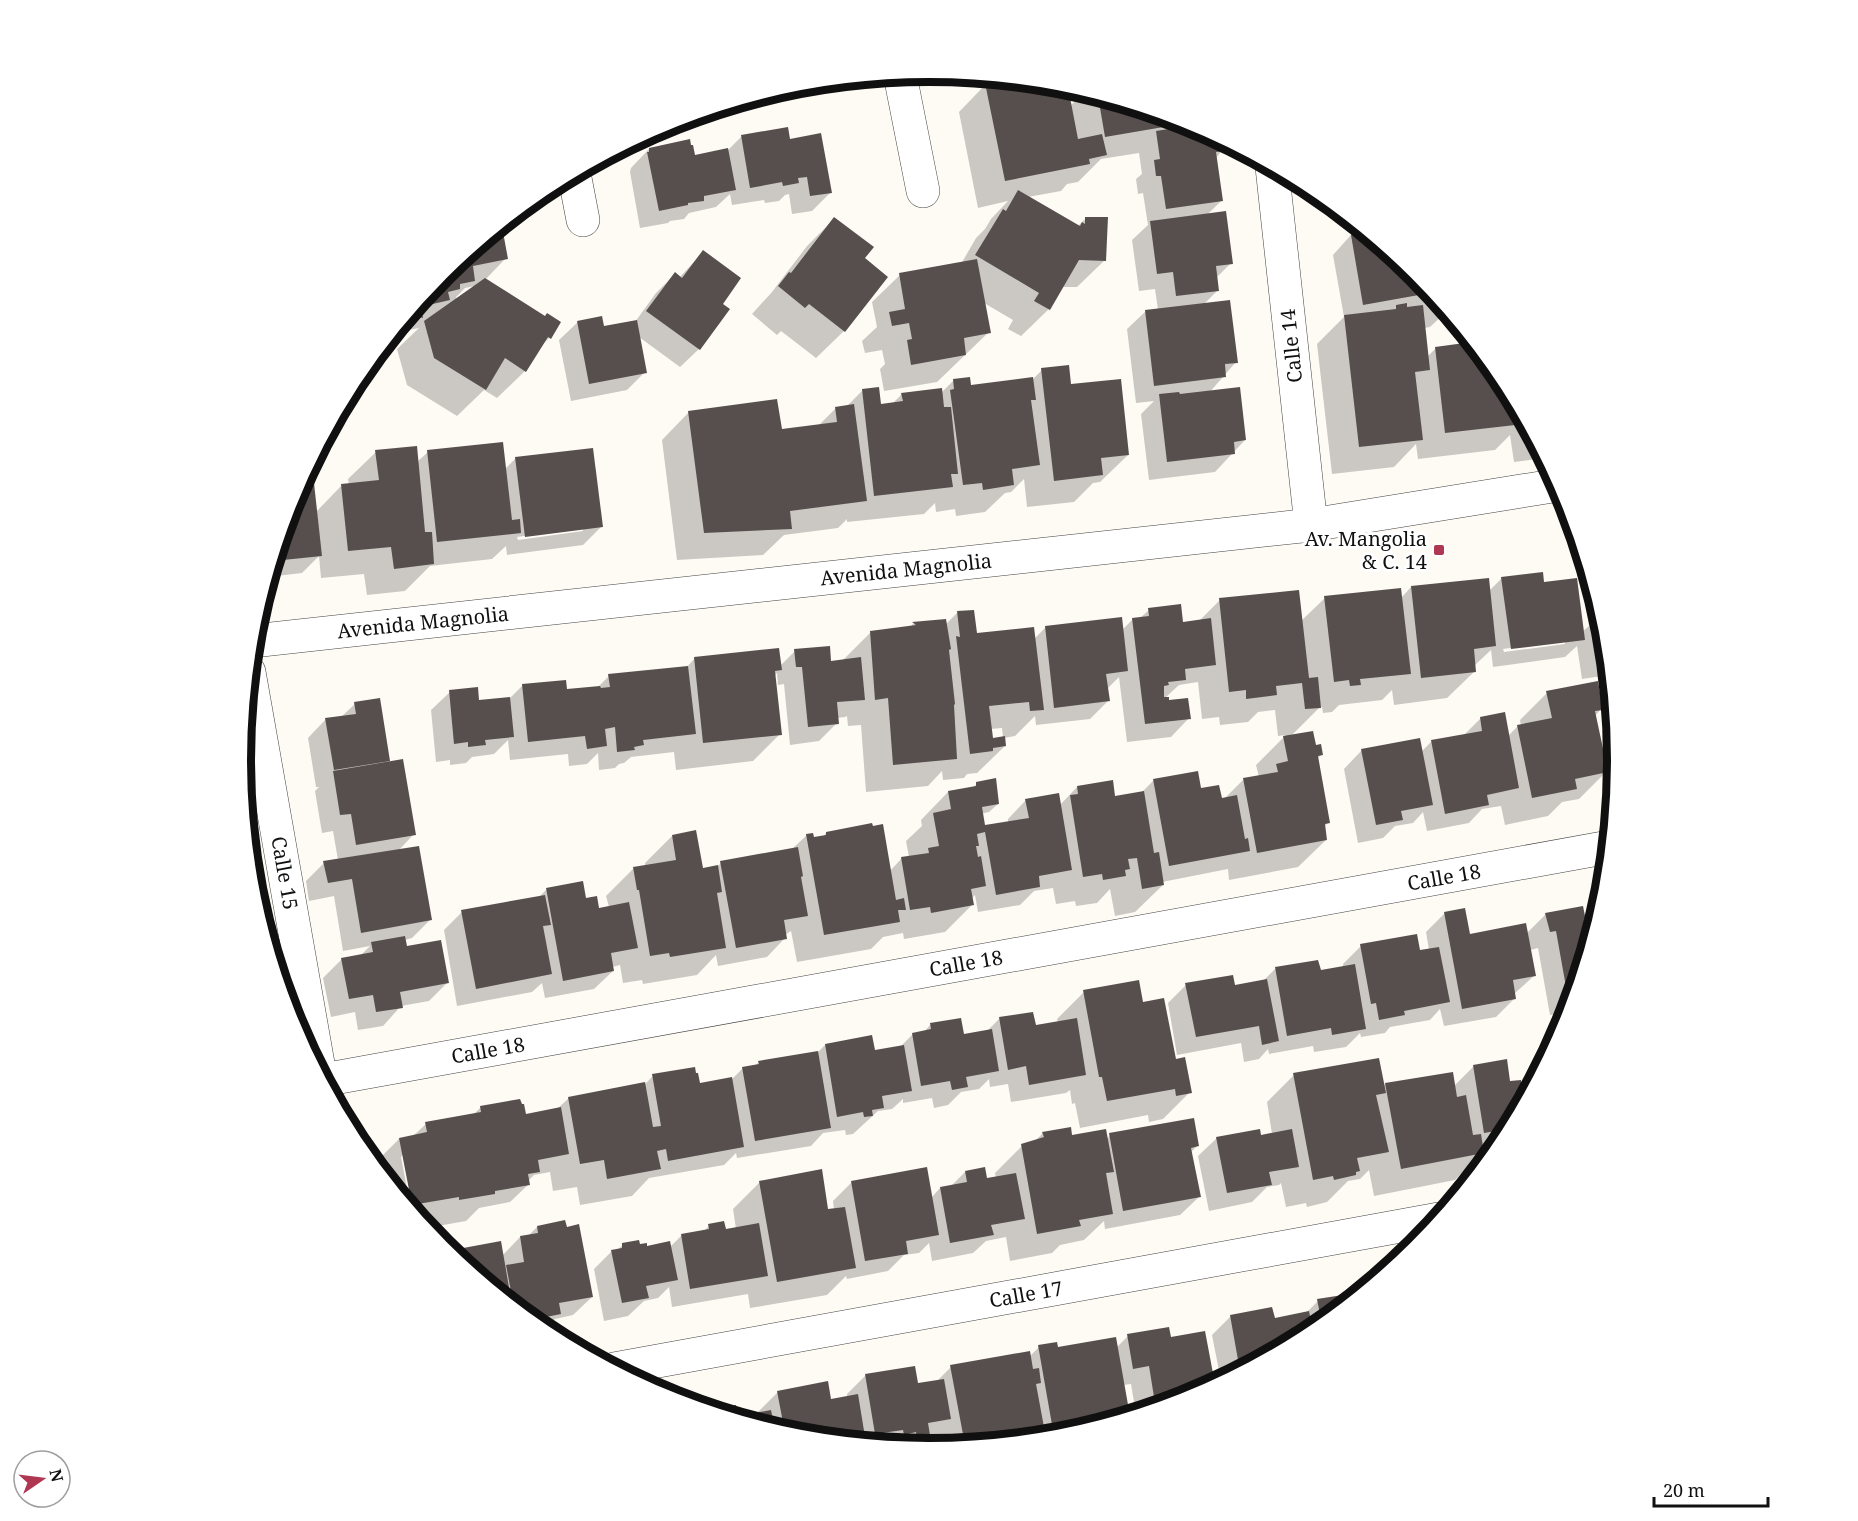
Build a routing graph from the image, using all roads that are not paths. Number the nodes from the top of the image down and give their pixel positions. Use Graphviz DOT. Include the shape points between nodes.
graph roads {
  1 [pos="902,83"];
  2 [pos="1277,179"];
  3 [pos="576,182"];
  4 [pos="923,191"];
  5 [pos="583,220"];
  6 [pos="1549,487"];
  7 [pos="1311,525"];
  8 [pos="262,640"];
  9 [pos="254,700"];
  10 [pos="1601,848"];
  11 [pos="315,1047"];
  12 [pos="331,1079"];
  13 [pos="1425,1223"];
  14 [pos="625,1367"];
  1 -- 4 [label="street"];
  2 -- 7 [label="street, Calle 14"];
  3 -- 5 [label="street"];
  6 -- 7 [label="street, Avenida Magnolia"];
  7 -- 8 [label="street, Avenida Magnolia"];
  9 -- 11 [label="street, Calle 15"];
  10 -- 12 [label="street, Calle 18"];
  13 -- 14 [label="street, Calle 17"];
}
